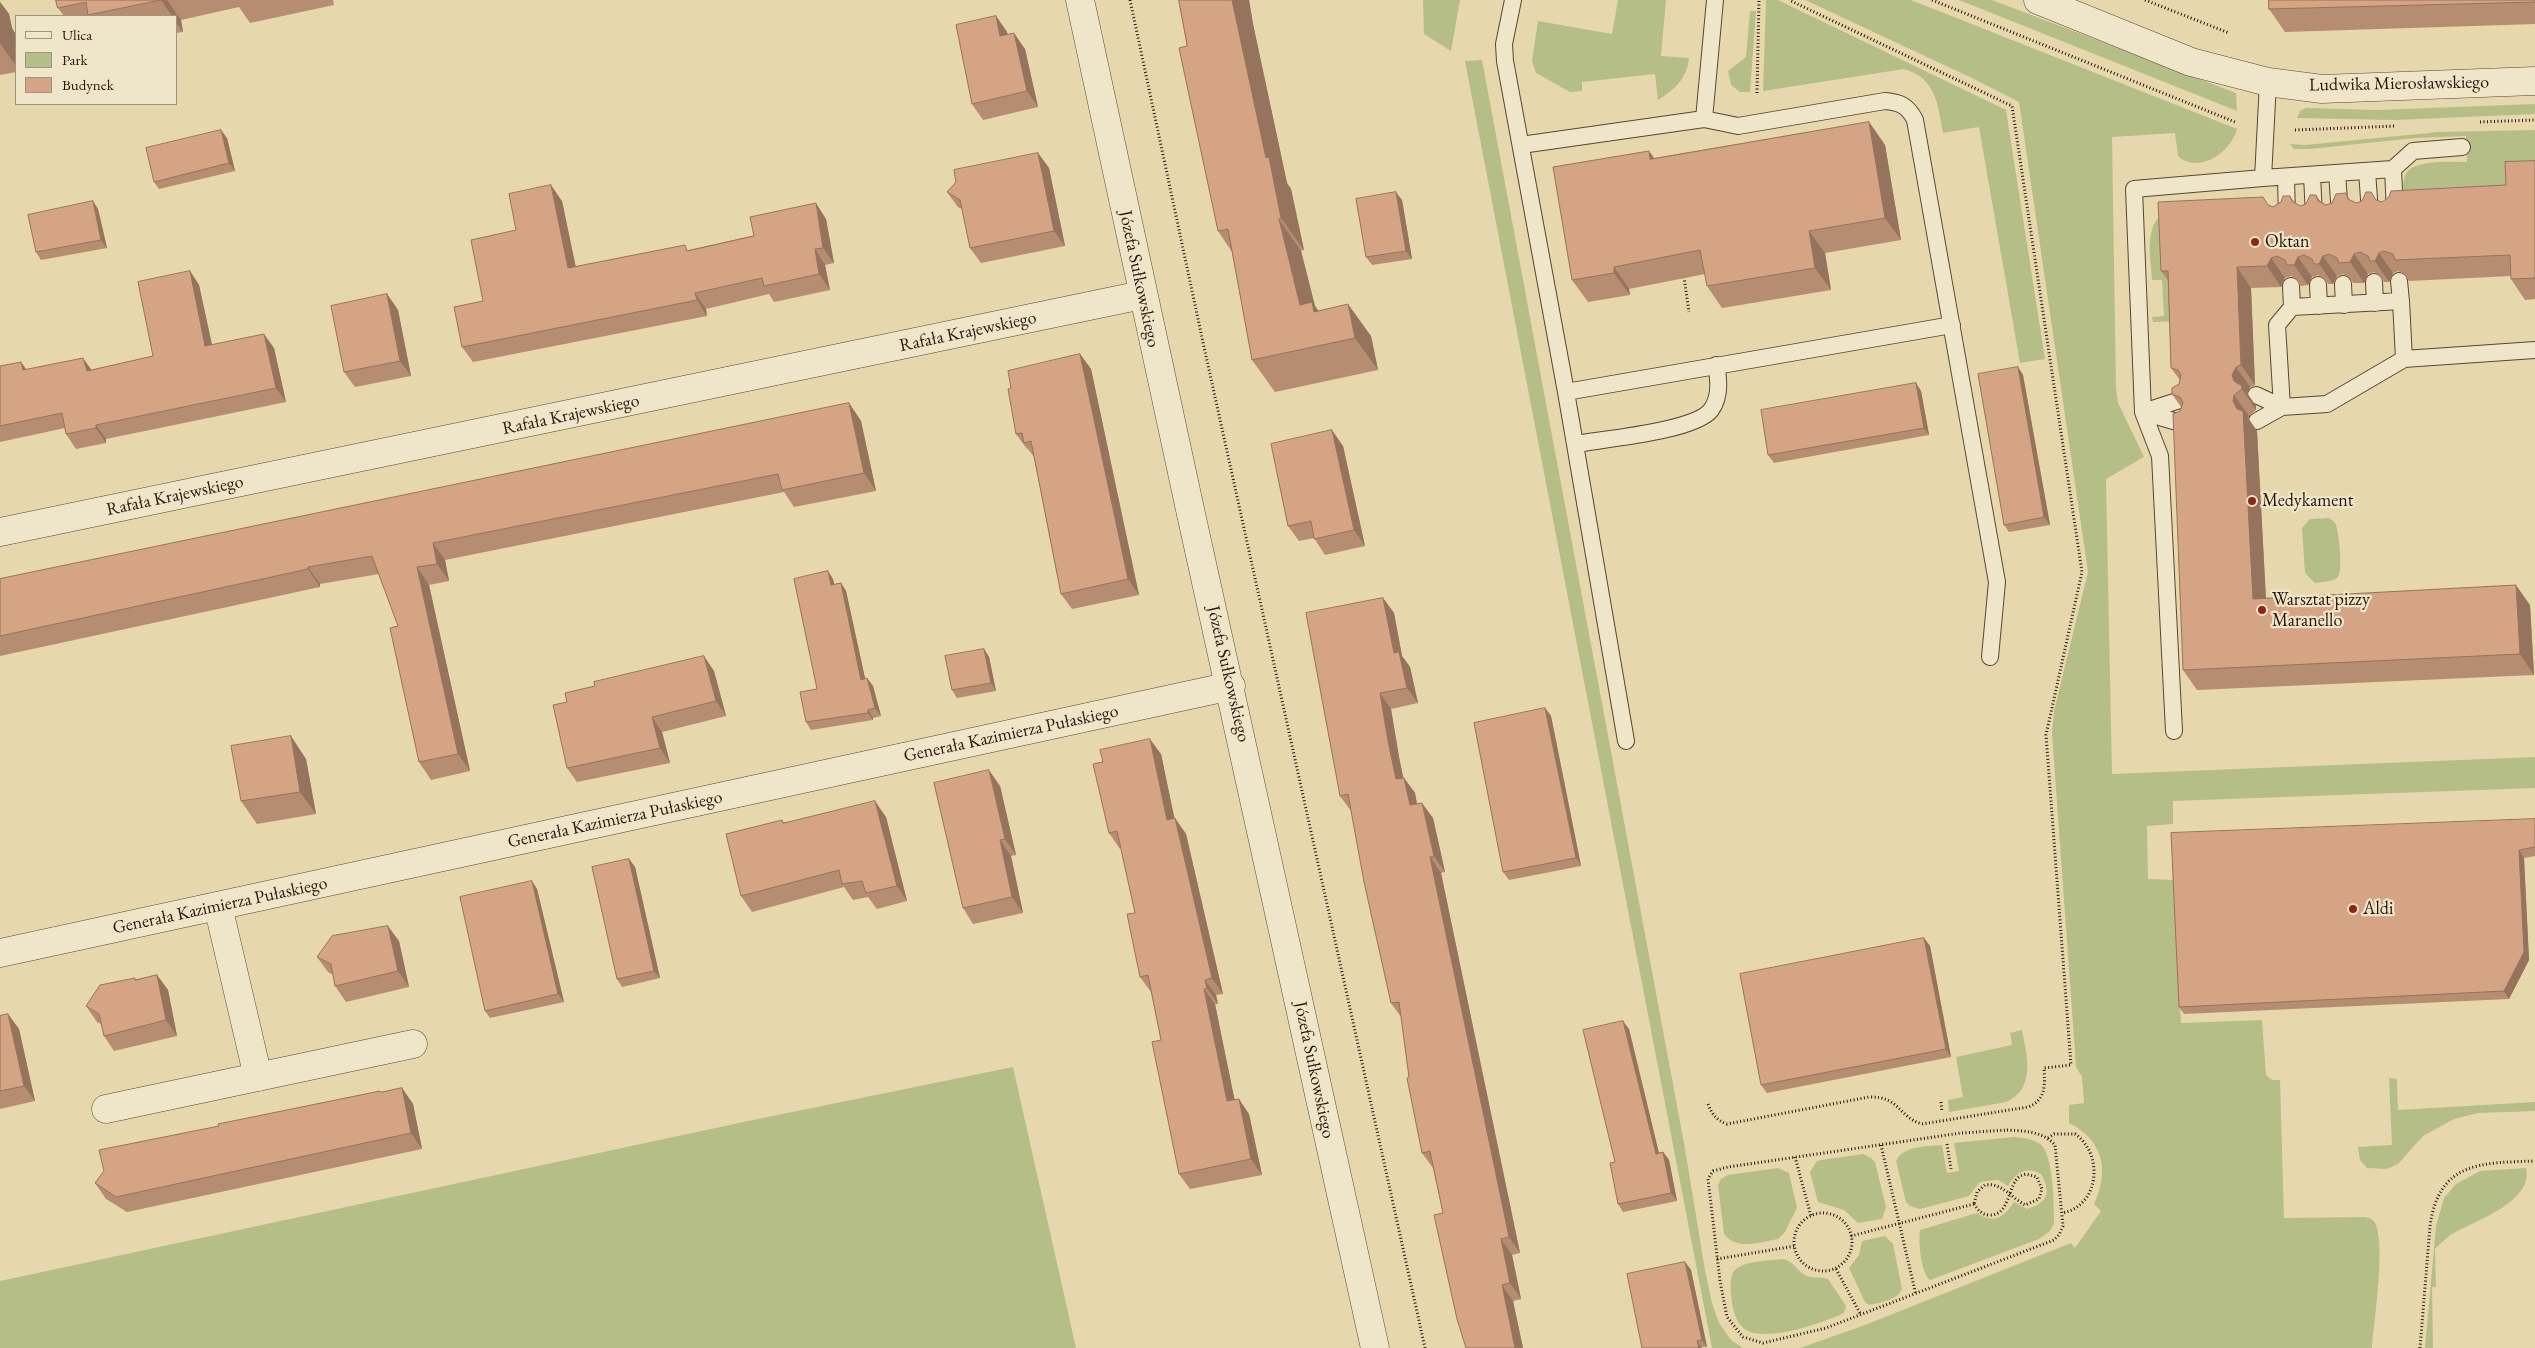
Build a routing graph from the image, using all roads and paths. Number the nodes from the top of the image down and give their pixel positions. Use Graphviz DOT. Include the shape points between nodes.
graph roads {
  1 [pos="1080,0"];
  2 [pos="1130,0"];
  3 [pos="1513,0"];
  4 [pos="1715,0"];
  5 [pos="1759,0"];
  6 [pos="1789,0"];
  7 [pos="2038,0"];
  8 [pos="2145,0"];
  9 [pos="2233,34"];
  10 [pos="2535,81"];
  11 [pos="2268,82"];
  12 [pos="1757,94"];
  13 [pos="1704,118"];
  14 [pos="1521,146"];
  15 [pos="2462,147"];
  16 [pos="2392,169"];
  17 [pos="2367,171"];
  18 [pos="2337,173"];
  19 [pos="2312,175"];
  20 [pos="2286,177"];
  21 [pos="2263,178"];
  22 [pos="2395,212"];
  23 [pos="2370,213"];
  24 [pos="2340,215"];
  25 [pos="2314,216"];
  26 [pos="2288,217"];
  27 [pos="1684,277"];
  28 [pos="2399,281"];
  29 [pos="2374,282"];
  30 [pos="2343,284"];
  31 [pos="2318,285"];
  32 [pos="2291,286"];
  33 [pos="1142,295"];
  34 [pos="2401,302"];
  35 [pos="2375,303"];
  36 [pos="2344,304"];
  37 [pos="2319,306"];
  38 [pos="2292,307"];
  39 [pos="1689,312"];
  40 [pos="1952,325"];
  41 [pos="2535,350"];
  42 [pos="2404,359"];
  43 [pos="1716,366"];
  44 [pos="1566,392"];
  45 [pos="2256,395"];
  46 [pos="2186,398"];
  47 [pos="2282,406"];
  48 [pos="2142,412"];
  49 [pos="2257,421"];
  50 [pos="2187,425"];
  51 [pos="1576,444"];
  52 [pos="0,532"];
  53 [pos="1990,657"];
  54 [pos="1230,686"];
  55 [pos="2174,732"];
  56 [pos="1626,741"];
  57 [pos="218,906"];
  58 [pos="0,953"];
  59 [pos="413,1044"];
  60 [pos="258,1077"];
  61 [pos="1941,1102"];
  62 [pos="1708,1104"];
  63 [pos="106,1110"];
  64 [pos="1942,1112"];
  65 [pos="2048,1138"];
  66 [pos="1947,1144"];
  67 [pos="1881,1145"];
  68 [pos="1795,1157"];
  69 [pos="2535,1161"];
  70 [pos="1952,1169"];
  71 [pos="2010,1195"];
  72 [pos="1974,1204"];
  73 [pos="2062,1213"];
  74 [pos="1811,1216"];
  75 [pos="1900,1225"];
  76 [pos="1851,1236"];
  77 [pos="1794,1246"];
  78 [pos="1717,1259"];
  79 [pos="1836,1269"];
  80 [pos="1916,1295"];
  81 [pos="1862,1315"];
  82 [pos="1375,1348"];
  83 [pos="1425,1348"];
  84 [pos="2420,1348"];
  1 -- 33 [label="street, Józefa Sułkowskiego"];
  2 -- 83 [label="path"];
  3 -- 14 [label="lane" via="1504,44"];
  4 -- 13 [label="lane"];
  5 -- 12 [label="path"];
  6 -- 62 [label="path" via="2012,106 2082,572 2046,735 2071,1065 2044,1068 2045,1085 2037,1104 1922,1124 1910,1119 1894,1103 1882,1097 1727,1124 1712,1114"];
  7 -- 11 [label="street, Ludwika Mierosławskiego" via="2191,62"];
  8 -- 9 [label="path"];
  10 -- 11 [label="street, Ludwika Mierosławskiego" via="2322,89"];
  11 -- 21 [label="lane"];
  13 -- 14 [label="lane"];
  13 -- 40 [label="lane" via="1738,126 1885,101 1904,105 1915,120"];
  14 -- 44 [label="lane"];
  15 -- 16 [label="lane" via="2413,151"];
  16 -- 17 [label="lane"];
  16 -- 22 [label="lane"];
  17 -- 18 [label="lane"];
  17 -- 23 [label="lane"];
  18 -- 19 [label="lane"];
  18 -- 24 [label="lane"];
  19 -- 20 [label="lane"];
  19 -- 25 [label="lane"];
  20 -- 21 [label="lane"];
  20 -- 26 [label="lane"];
  21 -- 48 [label="lane" via="2134,189"];
  27 -- 39 [label="path"];
  28 -- 34 [label="lane"];
  29 -- 35 [label="lane"];
  30 -- 36 [label="lane"];
  31 -- 37 [label="lane"];
  32 -- 38 [label="lane"];
  33 -- 52 [label="street, Rafała Krajewskiego"];
  33 -- 54 [label="street, Józefa Sułkowskiego"];
  34 -- 35 [label="lane"];
  34 -- 42 [label="lane"];
  35 -- 36 [label="lane"];
  36 -- 37 [label="lane"];
  37 -- 38 [label="lane"];
  38 -- 47 [label="lane" via="2277,325"];
  40 -- 43 [label="lane"];
  40 -- 53 [label="lane" via="1997,582"];
  41 -- 42 [label="lane"];
  42 -- 47 [label="lane" via="2328,404"];
  43 -- 44 [label="lane"];
  43 -- 51 [label="lane" via="1719,381 1716,395 1712,409 1703,418 1679,426"];
  44 -- 51 [label="lane"];
  45 -- 47 [label="lane"];
  46 -- 48 [label="lane"];
  47 -- 49 [label="lane"];
  48 -- 50 [label="lane"];
  48 -- 55 [label="lane" via="2160,456"];
  51 -- 56 [label="lane"];
  54 -- 57 [label="street, Generała Kazimierza Pułaskiego"];
  54 -- 82 [label="street, Józefa Sułkowskiego"];
  57 -- 58 [label="street, Generała Kazimierza Pułaskiego"];
  57 -- 60 [label="street"];
  59 -- 60 [label="street"];
  60 -- 63 [label="street"];
  61 -- 64 [label="path"];
  65 -- 67 [label="path" via="2032,1132 2007,1130"];
  65 -- 73 [label="path" via="2056,1150"];
  65 -- 73 [label="path" via="2054,1134 2075,1134 2087,1145 2092,1160 2093,1186 2090,1194 2074,1210"];
  66 -- 70 [label="path"];
  67 -- 68 [label="path"];
  67 -- 75 [label="path"];
  68 -- 74 [label="path"];
  68 -- 78 [label="path" via="1713,1171 1708,1179"];
  69 -- 84 [label="path" via="2476,1166 2460,1172 2439,1193 2430,1226"];
  71 -- 71 [label="path" via="2016,1180 2026,1174 2037,1177 2042,1189 2039,1199 2025,1205"];
  71 -- 72 [label="path" via="1998,1213 1990,1215"];
  71 -- 72 [label="path" via="1994,1185 1984,1185 1977,1192"];
  72 -- 75 [label="path"];
  73 -- 80 [label="path" via="2063,1226 2054,1240"];
  74 -- 76 [label="path" via="1834,1215 1842,1220"];
  74 -- 77 [label="path" via="1800,1224"];
  75 -- 76 [label="path"];
  75 -- 80 [label="path"];
  76 -- 79 [label="path" via="1849,1255"];
  77 -- 78 [label="path"];
  77 -- 79 [label="path" via="1800,1260 1807,1266 1826,1271"];
  78 -- 81 [label="path" via="1727,1317 1734,1329 1748,1339 1773,1342"];
  79 -- 81 [label="path"];
  80 -- 81 [label="path"];
}
